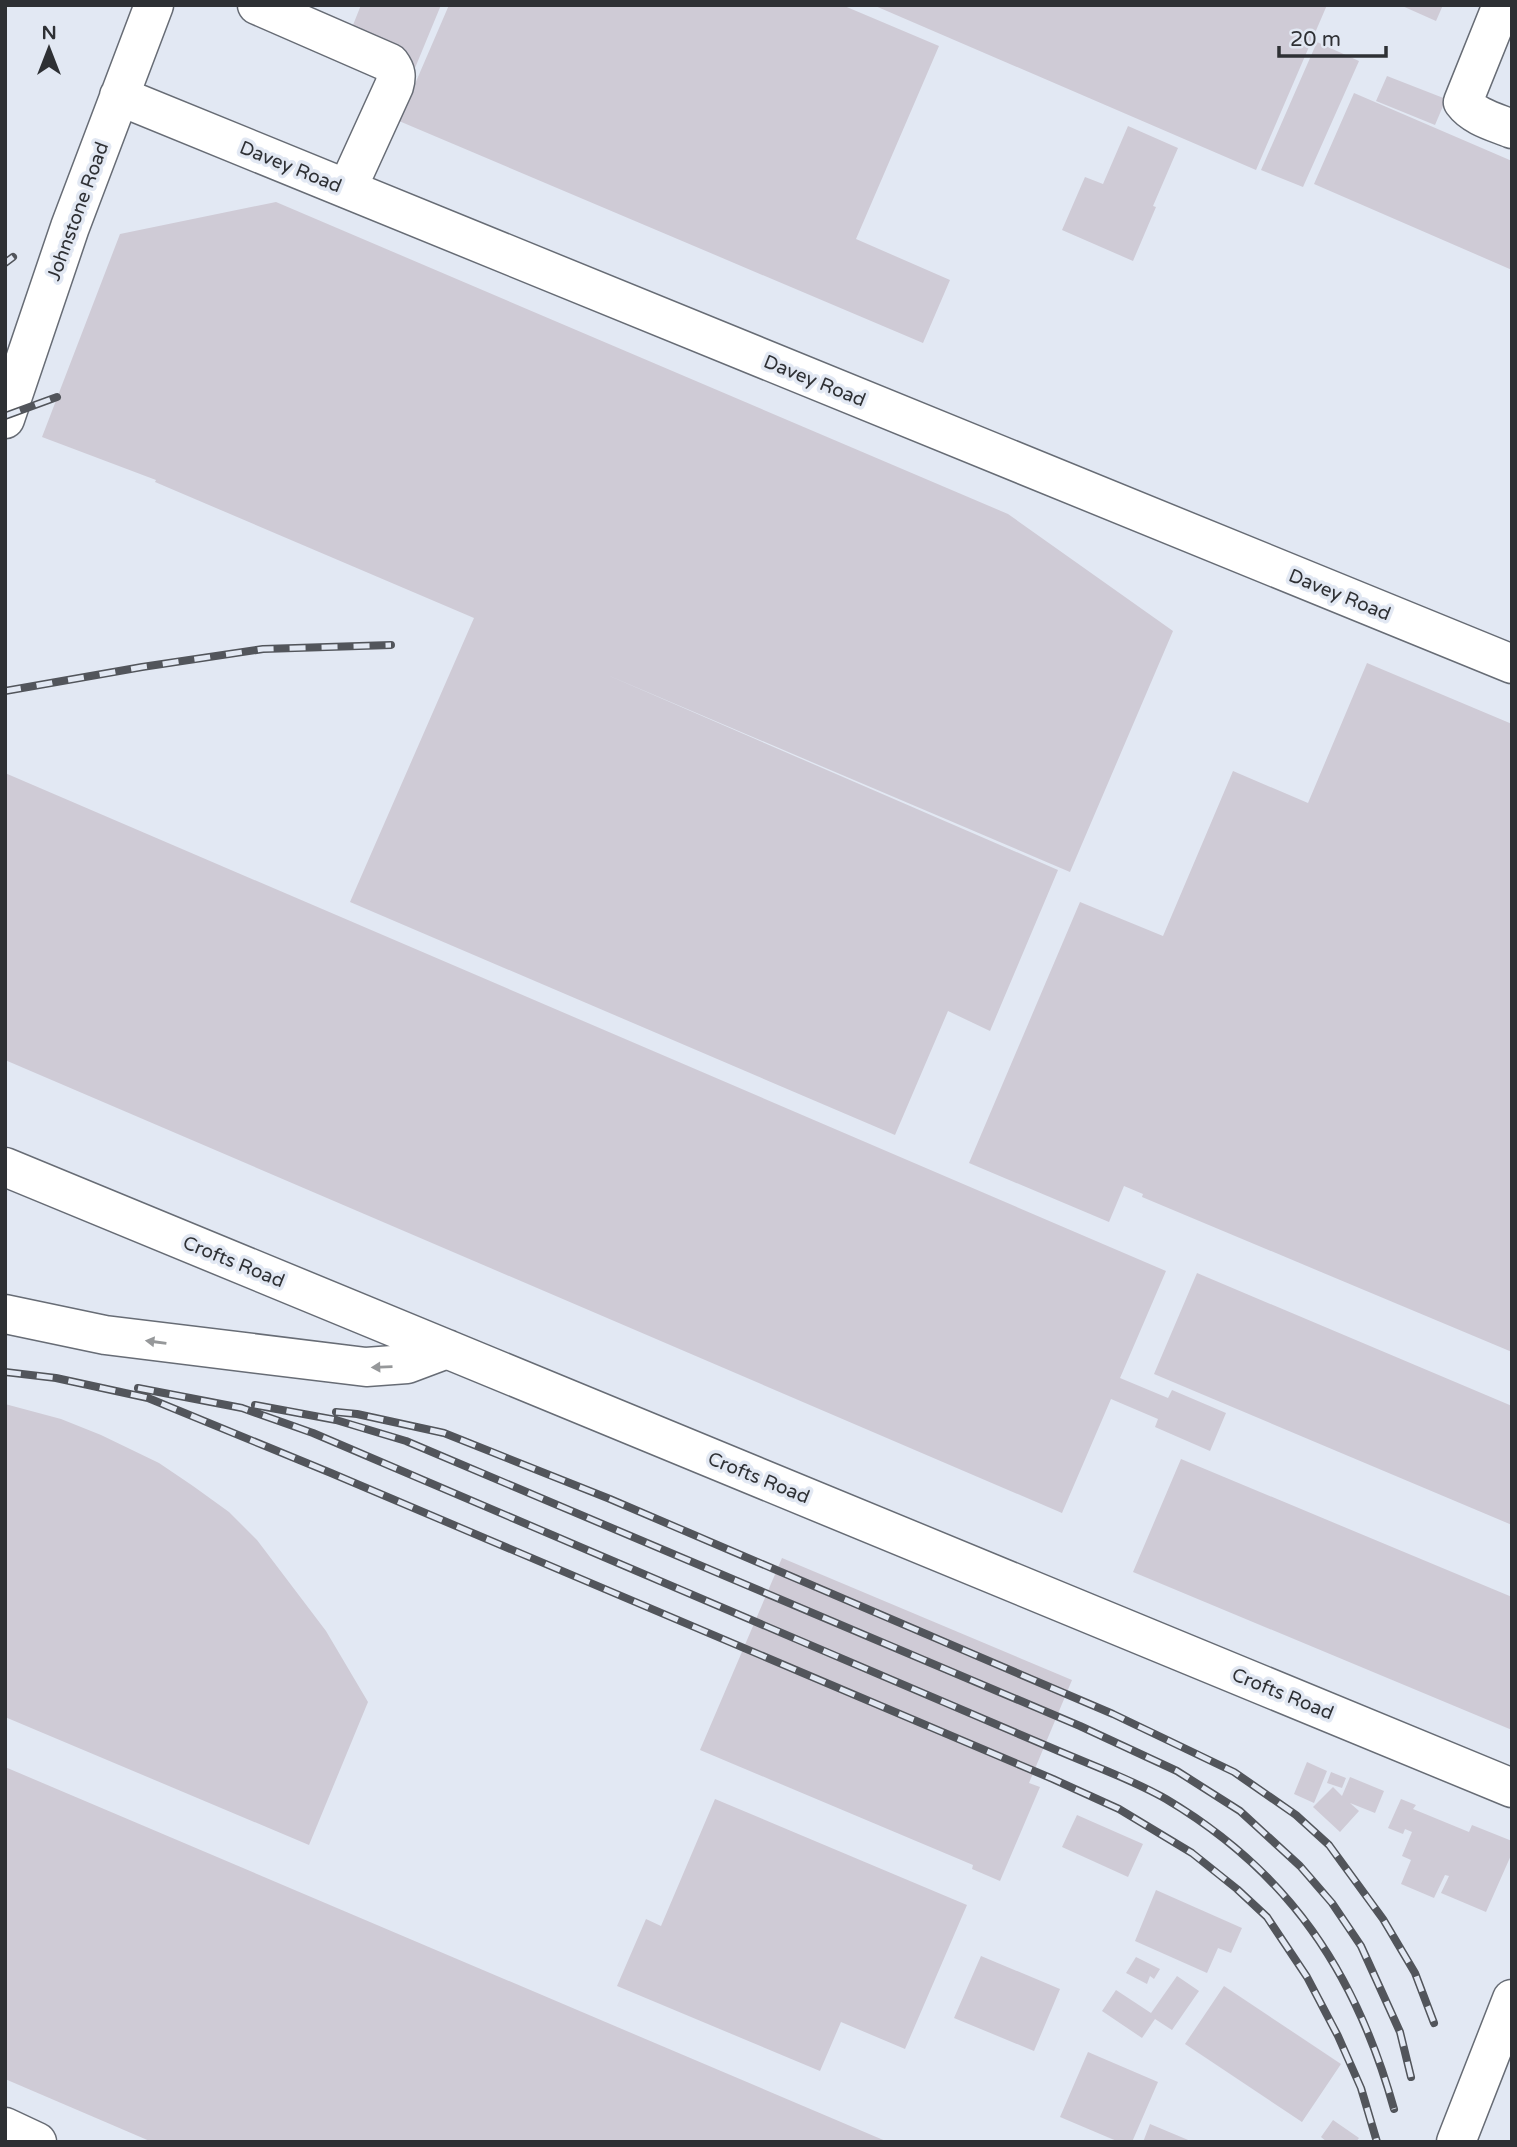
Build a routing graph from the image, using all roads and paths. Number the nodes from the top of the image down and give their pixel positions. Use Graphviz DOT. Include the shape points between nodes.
graph roads {
  1 [pos="154,5"];
  2 [pos="257,5"];
  3 [pos="1502,5"];
  4 [pos="119,96"];
  5 [pos="1512,129"];
  6 [pos="347,189"];
  7 [pos="5,419"];
  8 [pos="1512,664"];
  9 [pos="5,1167"];
  10 [pos="5,1314"];
  11 [pos="447,1349"];
  12 [pos="1512,1788"];
  13 [pos="1512,1999"];
  14 [pos="5,2127"];
  15 [pos="37,2142"];
  16 [pos="1456,2142"];
  1 -- 4 [label="street, Johnstone Road"];
  2 -- 6 [label="street" via="390,62 395,70 394,86"];
  3 -- 5 [label="street" via="1463,102 1468,110"];
  4 -- 6 [label="street, Davey Road"];
  4 -- 7 [label="street, Johnstone Road"];
  6 -- 8 [label="street, Davey Road"];
  9 -- 11 [label="street, Crofts Road"];
  11 -- 10 [label="street, one-way" via="407,1364 366,1367 105,1335"];
  11 -- 12 [label="street, Crofts Road"];
  13 -- 16 [label="street"];
  14 -- 15 [label="street"];
}
